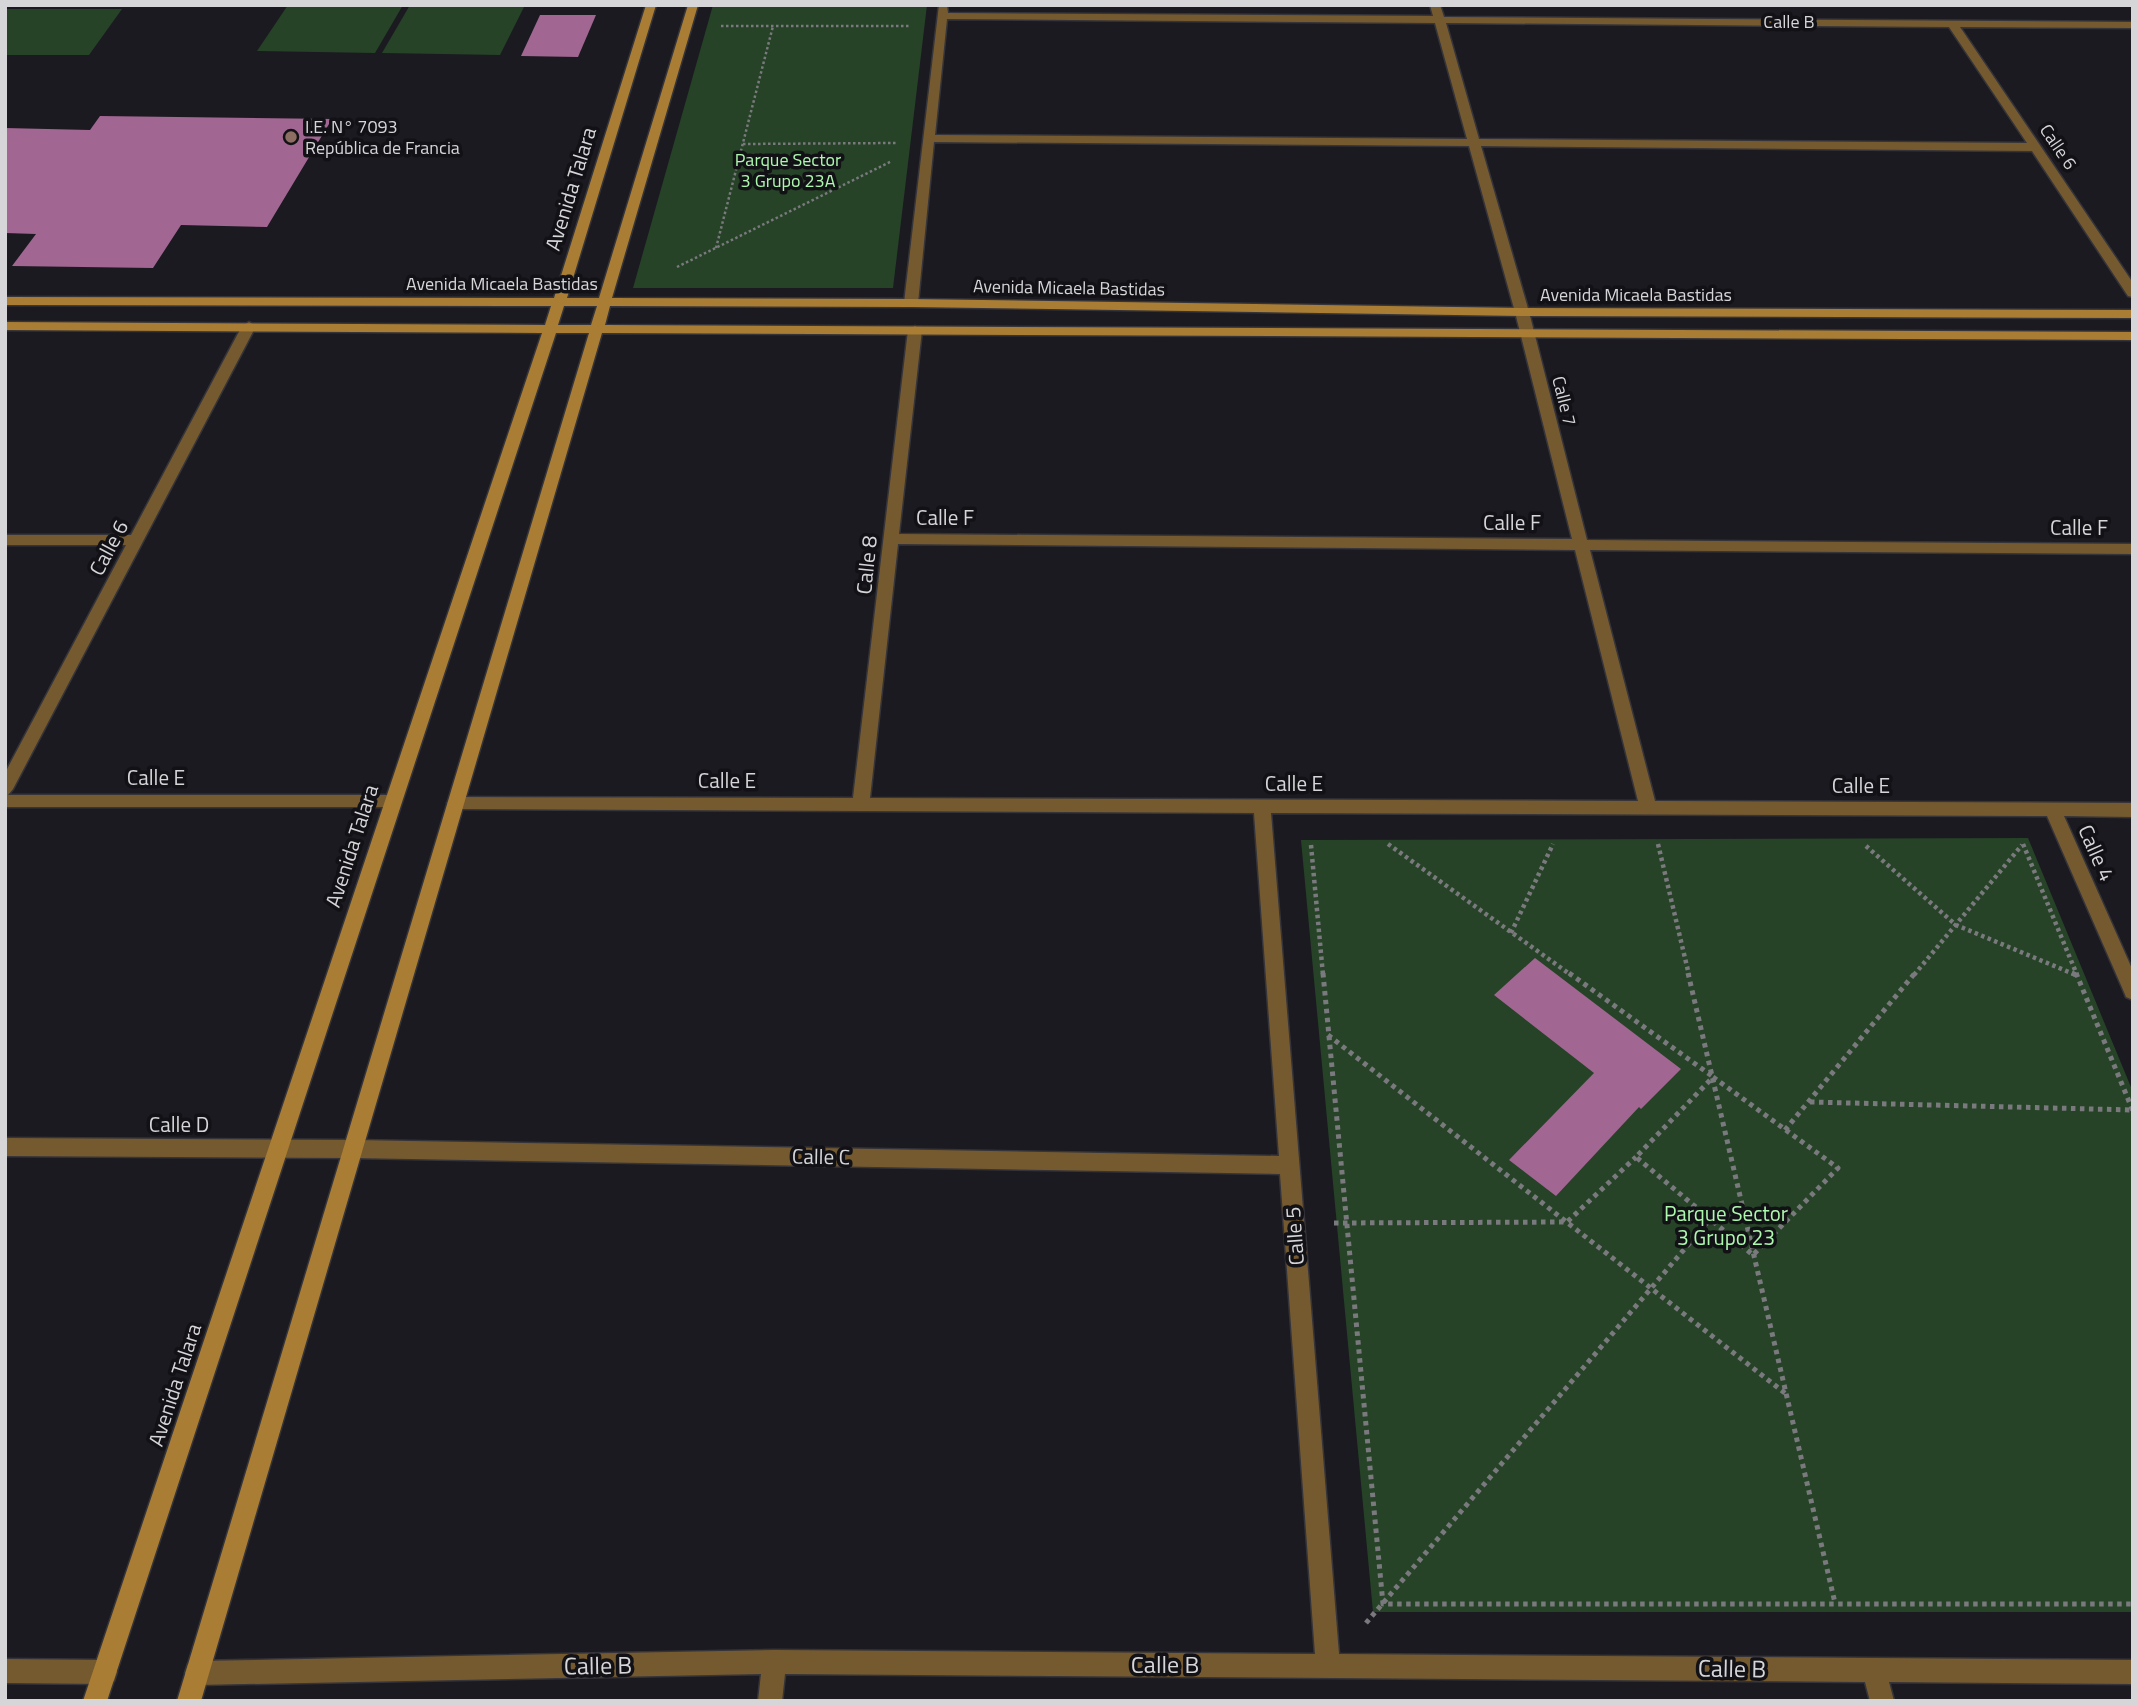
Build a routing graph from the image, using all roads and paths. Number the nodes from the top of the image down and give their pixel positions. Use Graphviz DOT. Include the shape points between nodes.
graph roads {
  1 [pos="651,5"];
  2 [pos="693,5"];
  3 [pos="1435,5"];
  4 [pos="1665,5"];
  5 [pos="942,16"];
  6 [pos="1439,19"];
  7 [pos="1672,21"];
  8 [pos="1952,23"];
  9 [pos="2133,25"];
  10 [pos="687,26"];
  11 [pos="773,26"];
  12 [pos="929,140"];
  13 [pos="904,142"];
  14 [pos="1474,143"];
  15 [pos="743,144"];
  16 [pos="2035,147"];
  17 [pos="716,248"];
  18 [pos="667,272"];
  19 [pos="2133,293"];
  20 [pos="5,301"];
  21 [pos="559,302"];
  22 [pos="605,302"];
  23 [pos="911,303"];
  24 [pos="1522,312"];
  25 [pos="2133,314"];
  26 [pos="5,326"];
  27 [pos="249,326"];
  28 [pos="550,329"];
  29 [pos="597,329"];
  30 [pos="915,330"];
  31 [pos="1527,332"];
  32 [pos="2133,336"];
  33 [pos="891,539"];
  34 [pos="5,540"];
  35 [pos="136,540"];
  36 [pos="1580,545"];
  37 [pos="2133,549"];
  38 [pos="5,789"];
  39 [pos="5,801"];
  40 [pos="391,801"];
  41 [pos="456,803"];
  42 [pos="861,805"];
  43 [pos="1262,806"];
  44 [pos="1648,808"];
  45 [pos="2051,809"];
  46 [pos="2133,810"];
  47 [pos="1375,844"];
  48 [pos="1388,844"];
  49 [pos="1402,844"];
  50 [pos="1539,844"];
  51 [pos="1553,844"];
  52 [pos="1566,844"];
  53 [pos="1645,844"];
  54 [pos="1658,844"];
  55 [pos="1672,844"];
  56 [pos="1878,844"];
  57 [pos="2010,844"];
  58 [pos="2023,844"];
  59 [pos="1322,845"];
  60 [pos="1956,925"];
  61 [pos="1511,933"];
  62 [pos="2077,976"];
  63 [pos="2133,992"];
  64 [pos="1328,1035"];
  65 [pos="1713,1077"];
  66 [pos="1809,1102"];
  67 [pos="2133,1110"];
  68 [pos="1785,1130"];
  69 [pos="5,1147"];
  70 [pos="276,1149"];
  71 [pos="353,1149"];
  72 [pos="1636,1157"];
  73 [pos="1289,1165"];
  74 [pos="1710,1219"];
  75 [pos="1294,1222"];
  76 [pos="1567,1222"];
  77 [pos="1346,1223"];
  78 [pos="1754,1255"];
  79 [pos="1651,1288"];
  80 [pos="1787,1394"];
  81 [pos="1835,1603"];
  82 [pos="1383,1604"];
  83 [pos="2133,1604"];
  84 [pos="774,1662"];
  85 [pos="1328,1666"];
  86 [pos="5,1671"];
  87 [pos="1874,1671"];
  88 [pos="105,1672"];
  89 [pos="2133,1672"];
  90 [pos="197,1673"];
  91 [pos="95,1701"];
  92 [pos="189,1701"];
  93 [pos="771,1701"];
  94 [pos="1882,1701"];
  1 -- 21 [label="street, Avenida Talara"];
  2 -- 10 [label="street"];
  3 -- 6 [label="street, Calle 7"];
  4 -- 7 [label="street"];
  5 -- 6 [label="street, Calle B"];
  5 -- 11 [label="path"];
  5 -- 12 [label="street"];
  6 -- 7 [label="street, Calle B"];
  6 -- 14 [label="street, Calle 7"];
  7 -- 8 [label="street, Calle B"];
  8 -- 9 [label="street, Calle B"];
  8 -- 16 [label="street, Calle 6"];
  10 -- 11 [label="path"];
  10 -- 22 [label="street"];
  11 -- 15 [label="path"];
  12 -- 13 [label="path"];
  12 -- 14 [label="street"];
  12 -- 23 [label="street"];
  13 -- 15 [label="path"];
  13 -- 17 [label="path" via="902,156"];
  14 -- 16 [label="street"];
  14 -- 24 [label="street, Calle 7"];
  15 -- 17 [label="path"];
  16 -- 19 [label="street, Calle 6"];
  17 -- 18 [label="path"];
  20 -- 21 [label="street, Avenida Micaela Bastidas"];
  21 -- 22 [label="street, Avenida Micaela Bastidas"];
  21 -- 28 [label="street, Avenida Talara"];
  22 -- 23 [label="street, Avenida Micaela Bastidas"];
  22 -- 29 [label="street"];
  23 -- 24 [label="street, Avenida Micaela Bastidas"];
  24 -- 25 [label="street, Avenida Micaela Bastidas"];
  24 -- 31 [label="street, Calle 7"];
  26 -- 27 [label="street, Avenida Micaela Bastidas"];
  27 -- 28 [label="street, Avenida Micaela Bastidas"];
  27 -- 35 [label="street, Calle 6"];
  28 -- 29 [label="street, Avenida Micaela Bastidas"];
  28 -- 40 [label="street, Avenida Talara"];
  29 -- 30 [label="street, Avenida Micaela Bastidas"];
  29 -- 41 [label="street"];
  30 -- 31 [label="street, Avenida Micaela Bastidas"];
  30 -- 33 [label="street, Calle 8"];
  31 -- 32 [label="street, Avenida Micaela Bastidas"];
  31 -- 36 [label="street, Calle 7"];
  33 -- 36 [label="street, Calle F"];
  33 -- 42 [label="street, Calle 8"];
  34 -- 35 [label="street"];
  35 -- 38 [label="street, Calle 6"];
  36 -- 37 [label="street, Calle F"];
  36 -- 44 [label="street, Calle 7"];
  39 -- 40 [label="street, Calle E"];
  40 -- 70 [label="street, Avenida Talara"];
  41 -- 42 [label="street, Calle E"];
  41 -- 71 [label="street"];
  42 -- 43 [label="street, Calle E"];
  43 -- 44 [label="street, Calle E"];
  43 -- 73 [label="street, Calle 5"];
  44 -- 45 [label="street, Calle E"];
  45 -- 46 [label="street, Calle E"];
  45 -- 58 [label="path"];
  45 -- 63 [label="street, Calle 4"];
  47 -- 48 [label="path"];
  48 -- 49 [label="path"];
  48 -- 61 [label="path"];
  50 -- 51 [label="path"];
  51 -- 52 [label="path"];
  51 -- 61 [label="path"];
  53 -- 54 [label="path"];
  54 -- 55 [label="path"];
  54 -- 65 [label="path"];
  56 -- 60 [label="path" via="1864,844"];
  57 -- 58 [label="path"];
  58 -- 60 [label="path"];
  58 -- 62 [label="path"];
  59 -- 64 [label="path" via="1309,845"];
  60 -- 62 [label="path"];
  60 -- 66 [label="path"];
  61 -- 65 [label="path"];
  62 -- 67 [label="path"];
  64 -- 76 [label="path"];
  64 -- 77 [label="path"];
  65 -- 68 [label="path"];
  65 -- 72 [label="path"];
  65 -- 78 [label="path"];
  66 -- 67 [label="path"];
  66 -- 68 [label="path"];
  68 -- 78 [label="path" via="1838,1168"];
  69 -- 70 [label="street, Calle D"];
  70 -- 71 [label="street, Calle D"];
  70 -- 88 [label="street, Avenida Talara"];
  71 -- 73 [label="street, Calle C"];
  71 -- 90 [label="street"];
  72 -- 74 [label="path"];
  72 -- 76 [label="path"];
  73 -- 75 [label="street, Calle 5"];
  74 -- 78 [label="path"];
  74 -- 79 [label="path"];
  75 -- 77 [label="path"];
  75 -- 85 [label="street, Calle 5"];
  76 -- 77 [label="path"];
  76 -- 79 [label="path"];
  77 -- 82 [label="path"];
  78 -- 80 [label="path"];
  79 -- 80 [label="path"];
  79 -- 82 [label="path"];
  80 -- 81 [label="path"];
  81 -- 82 [label="path"];
  81 -- 83 [label="path"];
  82 -- 85 [label="path"];
  84 -- 85 [label="street, Calle B"];
  84 -- 90 [label="street, Calle B"];
  84 -- 93 [label="street"];
  85 -- 87 [label="street, Calle B"];
  86 -- 88 [label="street"];
  87 -- 89 [label="street, Calle B"];
  87 -- 94 [label="street"];
  88 -- 91 [label="street, Avenida Talara"];
  90 -- 92 [label="street"];
}
